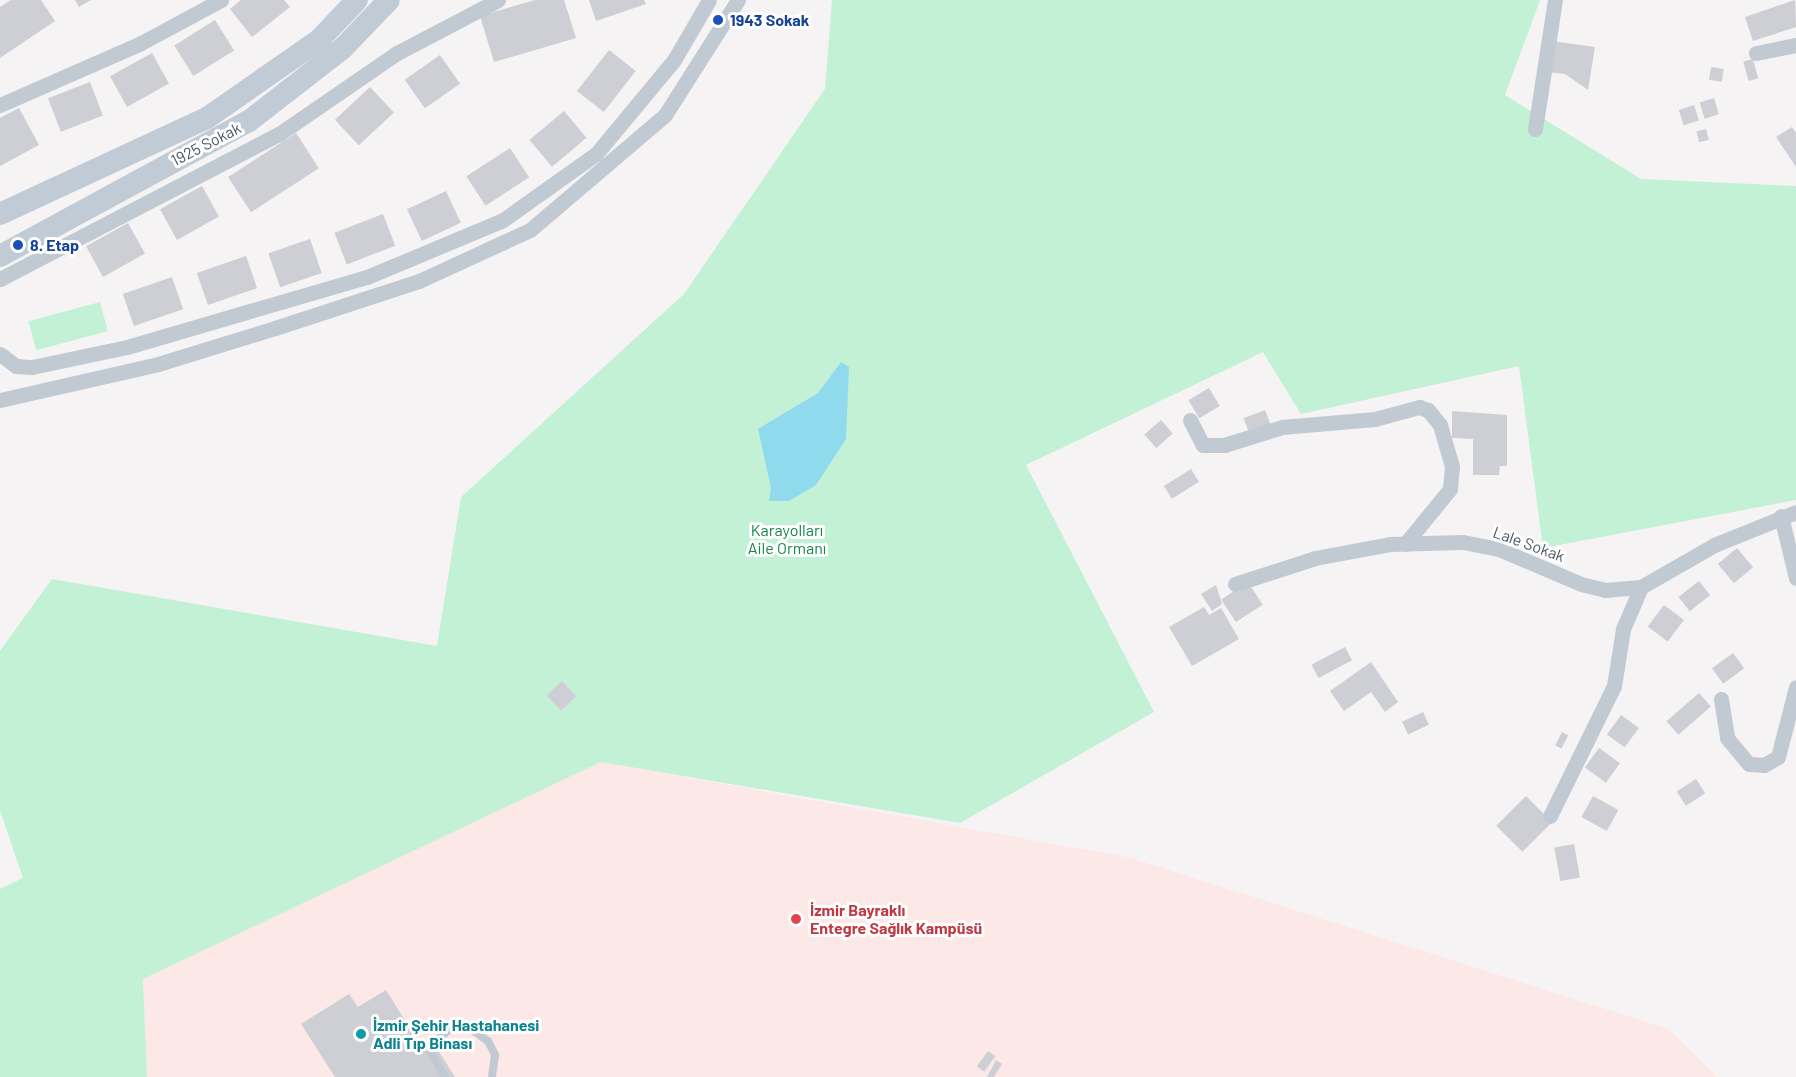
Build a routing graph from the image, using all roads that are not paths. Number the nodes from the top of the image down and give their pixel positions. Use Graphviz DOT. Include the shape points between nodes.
graph roads {
  1 [pos="221,0"];
  2 [pos="357,0"];
  3 [pos="389,0"];
  4 [pos="498,0"];
  5 [pos="709,0"];
  6 [pos="738,0"];
  7 [pos="1555,0"];
  8 [pos="1796,45"];
  9 [pos="1756,53"];
  10 [pos="0,105"];
  11 [pos="1535,129"];
  12 [pos="76,213"];
  13 [pos="0,214"];
  14 [pos="85,235"];
  15 [pos="0,256"];
  16 [pos="0,279"];
  17 [pos="0,354"];
  18 [pos="0,400"];
  19 [pos="1190,420"];
  20 [pos="1789,514"];
  21 [pos="1405,544"];
  22 [pos="1796,578"];
  23 [pos="1235,584"];
  24 [pos="1641,587"];
  25 [pos="1796,687"];
  26 [pos="1720,699"];
  27 [pos="1550,816"];
  28 [pos="445,1077"];
  29 [pos="492,1077"];
  1 -- 10 [label="street" via="141,43"];
  2 -- 13 [label="main road, 1925 Sokak" via="319,40 207,118"];
  3 -- 12 [label="main road, 1925 Sokak" via="344,48 249,121"];
  4 -- 14 [label="street" via="414,42 279,134"];
  5 -- 17 [label="street" via="674,60 596,154 503,220 367,277 127,347 32,367 16,366"];
  6 -- 18 [label="street" via="665,115 562,208 506,243 419,281 158,364"];
  7 -- 11 [label="street"];
  8 -- 9 [label="street"];
  12 -- 14 [label="street"];
  12 -- 15 [label="main road, 1925 Sokak"];
  14 -- 16 [label="street"];
  19 -- 21 [label="street" via="1203,445 1224,445 1282,428 1375,419 1419,407 1428,410 1440,425 1452,466 1450,489"];
  20 -- 22 [label="street"];
  20 -- 24 [label="street, Lale Sokak" via="1714,545"];
  21 -- 23 [label="street, Lale Sokak" via="1315,558"];
  21 -- 24 [label="street, Lale Sokak" via="1463,542 1499,549 1581,584 1605,590"];
  24 -- 27 [label="street" via="1623,629 1614,686"];
  25 -- 26 [label="street" via="1778,757 1764,765 1749,764 1727,738"];
  28 -- 29 [label="lane" via="428,1048 449,1030 467,1026 488,1041 495,1055"];
}
